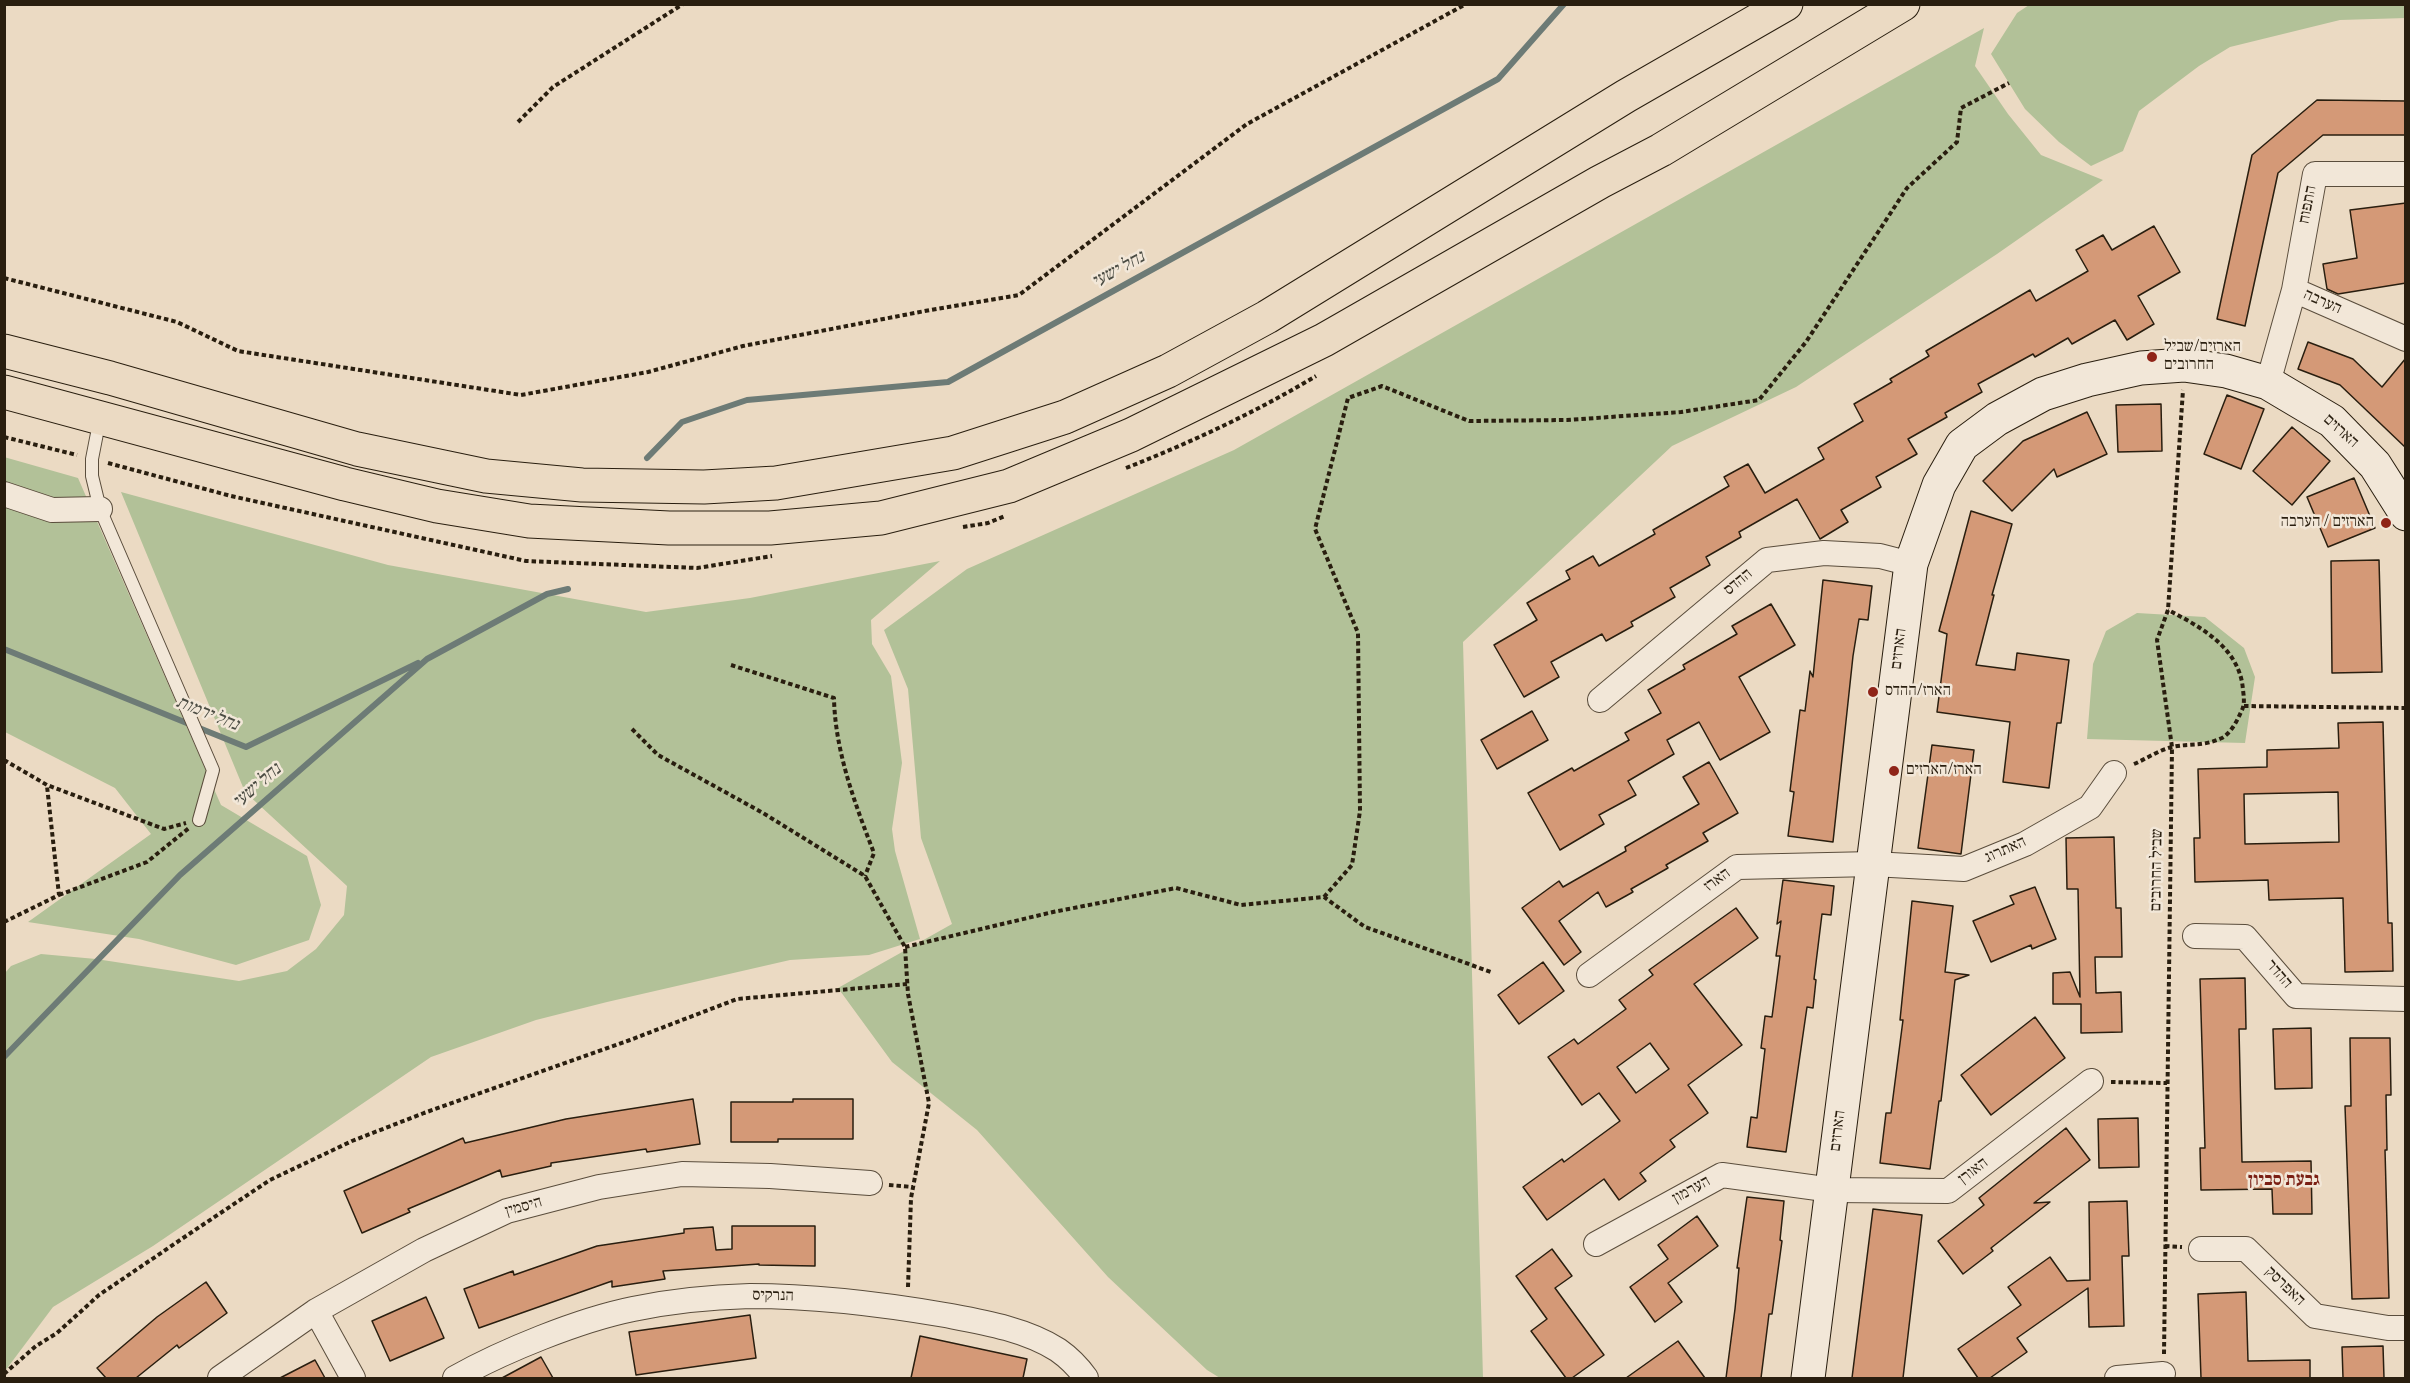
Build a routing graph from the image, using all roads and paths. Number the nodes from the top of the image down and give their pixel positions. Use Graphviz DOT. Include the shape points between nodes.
graph roads {
  1 [pos="683,4"];
  2 [pos="1466,4"];
  3 [pos="1762,4"];
  4 [pos="1786,4"];
  5 [pos="1903,4"];
  6 [pos="2010,83"];
  7 [pos="1626,96"];
  8 [pos="518,122"];
  9 [pos="2406,174"];
  10 [pos="4,278"];
  11 [pos="2294,290"];
  12 [pos="2406,339"];
  13 [pos="4,351"];
  14 [pos="2184,365"];
  15 [pos="2268,383"];
  16 [pos="4,392"];
  17 [pos="100,417"];
  18 [pos="4,494"];
  19 [pos="100,509"];
  20 [pos="2406,514"];
  21 [pos="1911,564"];
  22 [pos="2168,610"];
  23 [pos="731,665"];
  24 [pos="1600,700"];
  25 [pos="2244,706"];
  26 [pos="2406,708"];
  27 [pos="632,729"];
  28 [pos="2172,747"];
  29 [pos="4,760"];
  30 [pos="2114,773"];
  31 [pos="47,785"];
  32 [pos="199,820"];
  33 [pos="1873,864"];
  34 [pos="864,876"];
  35 [pos="59,895"];
  36 [pos="1324,897"];
  37 [pos="4,922"];
  38 [pos="2195,936"];
  39 [pos="904,947"];
  40 [pos="1491,972"];
  41 [pos="1589,975"];
  42 [pos="907,984"];
  43 [pos="2406,999"];
  44 [pos="2091,1082"];
  45 [pos="2167,1083"];
  46 [pos="870,1183"];
  47 [pos="1832,1190"];
  48 [pos="1596,1244"];
  49 [pos="2201,1249"];
  50 [pos="908,1309"];
  51 [pos="316,1311"];
  52 [pos="2406,1328"];
  53 [pos="4,1374"];
  54 [pos="2163,1374"];
  55 [pos="220,1378"];
  56 [pos="353,1378"];
  57 [pos="455,1378"];
  58 [pos="1086,1378"];
  59 [pos="1808,1378"];
  60 [pos="2117,1378"];
  1 -- 8 [label="path" via="553,87"];
  2 -- 10 [label="path" via="1247,124 1019,295 743,346 648,372 521,395 238,351 177,322"];
  3 -- 7 [label="highway"];
  4 -- 7 [label="highway"];
  5 -- 17 [label="highway" via="1660,150 1324,340 1131,435 1009,486 881,518 770,528 529,521 437,506 345,484"];
  6 -- 36 [label="path" via="1961,108 1957,142 1907,188 1806,342 1758,400 1681,412 1567,420 1469,421 1382,386 1348,398 1315,529 1358,633 1360,811 1352,865"];
  7 -- 13 [label="highway" via="1268,317 1168,370 1065,417 953,453 776,483 704,487 604,485 486,476 357,448"];
  9 -- 11 [label="street, התפוח" via="2315,174"];
  11 -- 12 [label="street, הערבה"];
  11 -- 15 [label="street, הערבה"];
  14 -- 15 [label="street, הארזים"];
  14 -- 21 [label="street, הארזים" via="2141,368 2087,380 2043,394 1997,418 1962,445 1939,485"];
  14 -- 22 [label="path, שביל החרובים"];
  15 -- 20 [label="street, הארזים" via="2332,421 2375,465"];
  16 -- 17 [label="highway"];
  17 -- 19 [label="lane" via="92,459"];
  18 -- 19 [label="street" via="52,510"];
  19 -- 32 [label="lane" via="213,770"];
  21 -- 24 [label="street, ההדס" via="1880,556 1824,553 1767,560"];
  21 -- 33 [label="street, הארזים"];
  22 -- 25 [label="path" via="2213,637 2237,663"];
  22 -- 28 [label="path, שביל החרובים" via="2157,640"];
  23 -- 34 [label="path" via="834,698 834,724 855,806 874,854"];
  25 -- 26 [label="path"];
  25 -- 28 [label="path" via="2224,737 2200,746"];
  27 -- 34 [label="path" via="658,755 763,813"];
  28 -- 30 [label="path"];
  28 -- 45 [label="path, שביל החרובים"];
  29 -- 31 [label="path"];
  30 -- 33 [label="street, האתרוג" via="2090,807 2025,844 1964,869"];
  31 -- 32 [label="path" via="164,829"];
  31 -- 35 [label="path"];
  32 -- 35 [label="path" via="147,862"];
  33 -- 41 [label="street, הארז" via="1737,867"];
  33 -- 47 [label="street, הארזים"];
  34 -- 39 [label="path"];
  35 -- 37 [label="path"];
  36 -- 39 [label="path" via="1241,905 1176,888"];
  36 -- 40 [label="path" via="1365,927"];
  38 -- 43 [label="street, ההדר" via="2245,938 2296,996"];
  39 -- 42 [label="path"];
  42 -- 50 [label="path" via="929,1103 910,1198"];
  42 -- 53 [label="path" via="737,999 352,1142 270,1180 99,1294"];
  44 -- 45 [label="path"];
  44 -- 47 [label="street, האורן" via="1948,1191"];
  45 -- 54 [label="path, שביל החרובים"];
  46 -- 51 [label="street, היסמין" via="682,1174 599,1187 507,1211 424,1250"];
  47 -- 48 [label="street, הערמון" via="1722,1175"];
  47 -- 59 [label="street, הארזים"];
  49 -- 52 [label="street, האפרסק" via="2246,1249 2315,1317"];
  50 -- 57 [label="street, הנרקיס" via="810,1298 749,1296 684,1301 632,1309 585,1323 530,1343"];
  50 -- 58 [label="street, הנרקיס" via="983,1322 1032,1337 1058,1350"];
  51 -- 55 [label="street, היסמין"];
  51 -- 56 [label="street"];
  54 -- 60 [label="street"];
}
